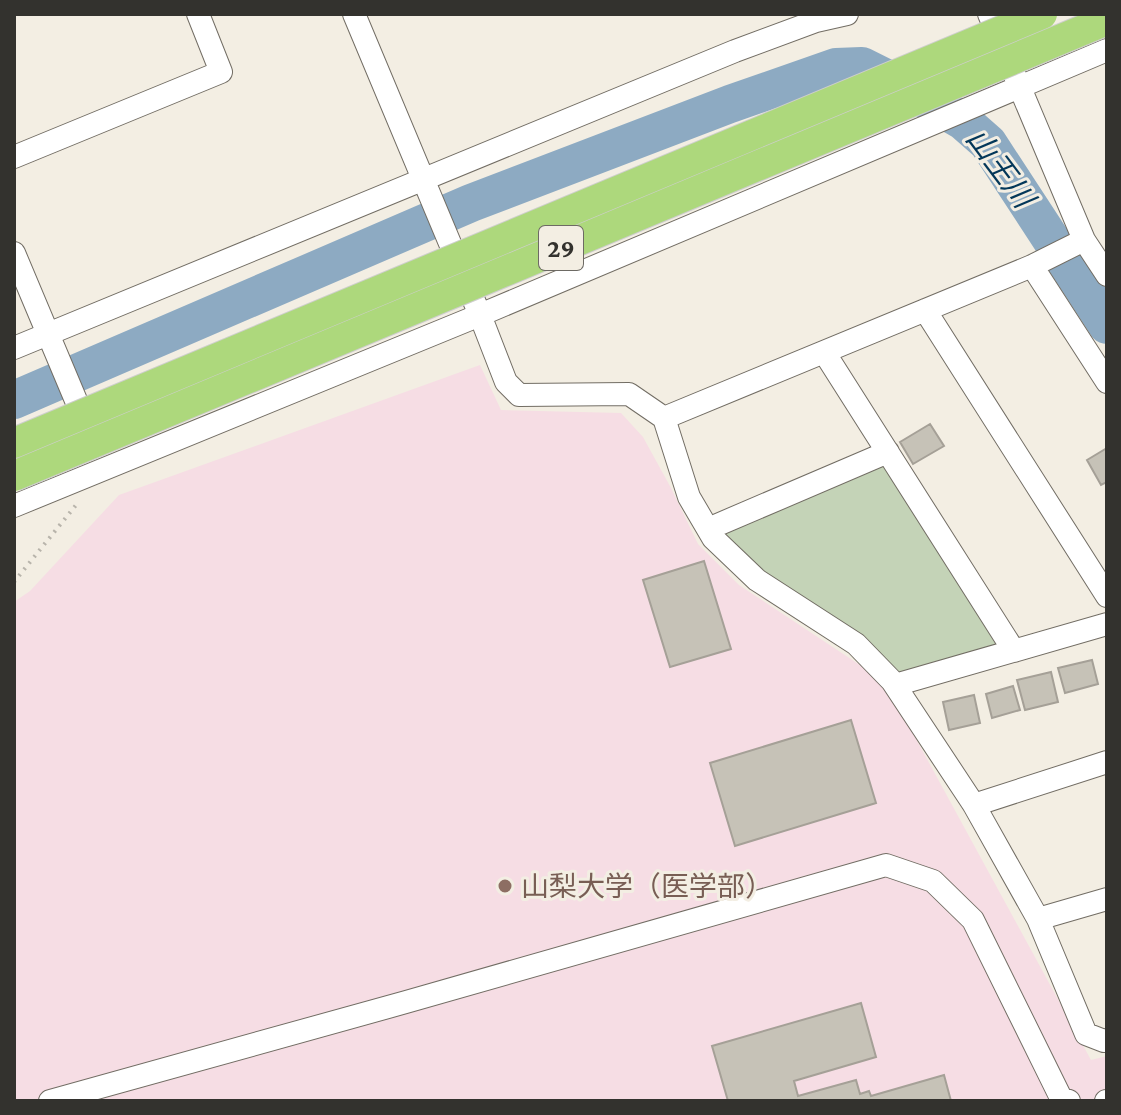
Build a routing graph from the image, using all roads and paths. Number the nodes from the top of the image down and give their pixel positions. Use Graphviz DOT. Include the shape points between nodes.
graph roads {
  1 [pos="198,14"];
  2 [pos="354,14"];
  3 [pos="847,14"];
  4 [pos="989,14"];
  5 [pos="1042,14"];
  6 [pos="1107,20"];
  7 [pos="1107,50"];
  8 [pos="1020,86"];
  9 [pos="14,157"];
  10 [pos="423,179"];
  11 [pos="1084,240"];
  12 [pos="14,253"];
  13 [pos="1032,266"];
  14 [pos="1107,275"];
  15 [pos="925,310"];
  16 [pos="480,315"];
  17 [pos="47,334"];
  18 [pos="14,348"];
  19 [pos="824,352"];
  20 [pos="1107,382"];
  21 [pos="664,418"];
  22 [pos="14,443"];
  23 [pos="888,452"];
  24 [pos="105,468"];
  25 [pos="14,476"];
  26 [pos="78,502"];
  27 [pos="14,506"];
  28 [pos="708,529"];
  29 [pos="14,582"];
  30 [pos="1107,596"];
  31 [pos="1107,624"];
  32 [pos="1014,651"];
  33 [pos="895,685"];
  34 [pos="1107,762"];
  35 [pos="974,805"];
  36 [pos="1107,899"];
  37 [pos="1038,919"];
  38 [pos="1107,1040"];
  39 [pos="50,1101"];
  40 [pos="1069,1101"];
  1 -- 9 [label="street" via="221,72"];
  2 -- 10 [label="street"];
  3 -- 10 [label="street" via="735,51"];
  4 -- 8 [label="street"];
  5 -- 22 [label="highway, 29, bridge"];
  6 -- 25 [label="highway, 29, bridge"];
  7 -- 8 [label="street"];
  8 -- 11 [label="street"];
  8 -- 16 [label="street"];
  10 -- 16 [label="street"];
  10 -- 17 [label="street"];
  11 -- 13 [label="street"];
  11 -- 14 [label="street"];
  12 -- 17 [label="street"];
  13 -- 15 [label="street"];
  13 -- 20 [label="street"];
  15 -- 19 [label="street"];
  15 -- 30 [label="street"];
  16 -- 21 [label="street" via="506,382 519,395 629,394"];
  16 -- 24 [label="street"];
  17 -- 18 [label="street"];
  17 -- 24 [label="street"];
  19 -- 21 [label="street"];
  19 -- 23 [label="street"];
  21 -- 28 [label="street" via="689,497"];
  23 -- 28 [label="street"];
  23 -- 32 [label="street"];
  24 -- 27 [label="street"];
  26 -- 29 [label="path"];
  28 -- 33 [label="street" via="757,580 856,644"];
  31 -- 32 [label="street"];
  32 -- 33 [label="street"];
  33 -- 35 [label="street"];
  34 -- 35 [label="street"];
  35 -- 37 [label="street"];
  36 -- 37 [label="street"];
  37 -- 38 [label="street" via="1086,1034"];
  39 -- 40 [label="street" via="886,865 933,881 973,920 1061,1098"];
}
